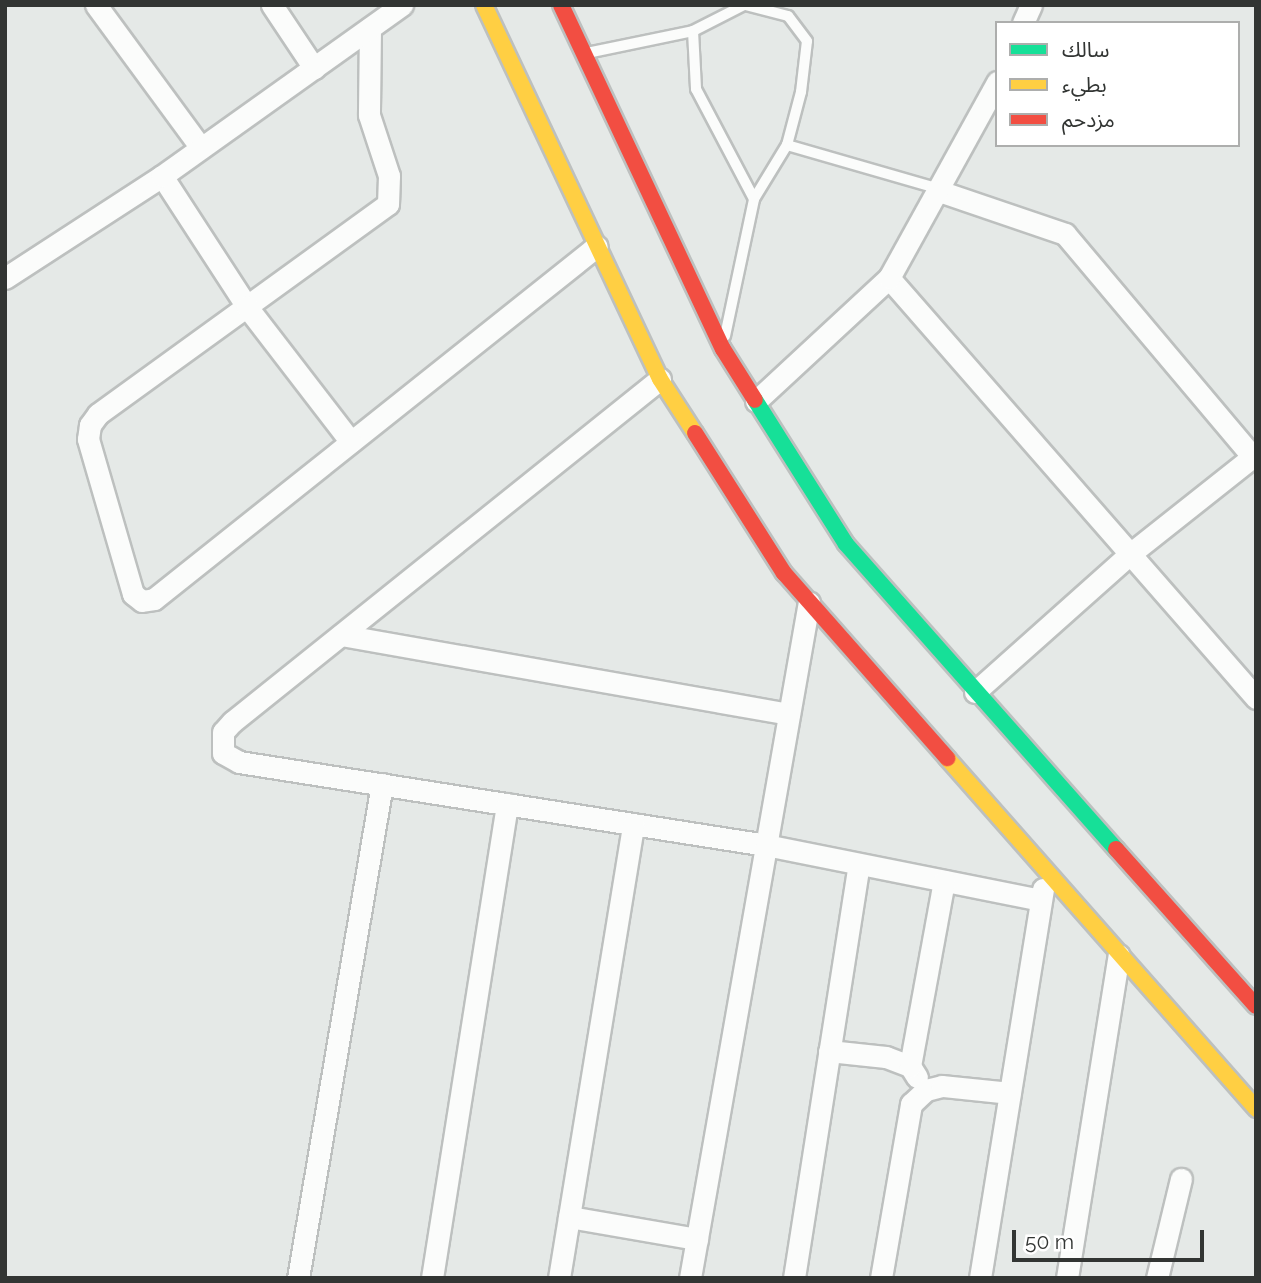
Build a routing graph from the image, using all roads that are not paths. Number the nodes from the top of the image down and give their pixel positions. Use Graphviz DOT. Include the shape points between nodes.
graph roads {
  1 [pos="96,5"];
  2 [pos="272,5"];
  3 [pos="484,5"];
  4 [pos="561,5"];
  5 [pos="745,5"];
  6 [pos="1031,5"];
  7 [pos="391,9"];
  8 [pos="1024,21"];
  9 [pos="370,28"];
  10 [pos="693,31"];
  11 [pos="583,53"];
  12 [pos="314,68"];
  13 [pos="995,86"];
  14 [pos="787,145"];
  15 [pos="201,148"];
  16 [pos="162,176"];
  17 [pos="939,190"];
  18 [pos="754,199"];
  19 [pos="597,246"];
  20 [pos="5,278"];
  21 [pos="889,278"];
  22 [pos="247,307"];
  23 [pos="723,349"];
  24 [pos="660,379"];
  25 [pos="756,401"];
  26 [pos="351,442"];
  27 [pos="1254,456"];
  28 [pos="1130,554"];
  29 [pos="809,602"];
  30 [pos="341,635"];
  31 [pos="975,692"];
  32 [pos="1256,698"];
  33 [pos="789,714"];
  34 [pos="382,784"];
  35 [pos="507,804"];
  36 [pos="633,824"];
  37 [pos="766,845"];
  38 [pos="859,864"];
  39 [pos="1046,873"];
  40 [pos="944,880"];
  41 [pos="1041,901"];
  42 [pos="1119,955"];
  43 [pos="1256,1006"];
  44 [pos="829,1051"];
  45 [pos="910,1066"];
  46 [pos="926,1090"];
  47 [pos="1010,1093"];
  48 [pos="1256,1109"];
  49 [pos="1181,1179"];
  50 [pos="569,1217"];
  51 [pos="697,1239"];
  52 [pos="298,1278"];
  53 [pos="432,1278"];
  54 [pos="559,1278"];
  55 [pos="691,1278"];
  56 [pos="794,1278"];
  57 [pos="881,1278"];
  58 [pos="980,1278"];
  59 [pos="1067,1278"];
  60 [pos="1157,1278"];
  1 -- 15 [label="street"];
  2 -- 12 [label="street"];
  3 -- 19 [label="street"];
  4 -- 11 [label="street"];
  5 -- 10 [label="lane"];
  5 -- 14 [label="lane" via="788,16 807,41 802,92"];
  6 -- 8 [label="street"];
  7 -- 9 [label="street"];
  9 -- 12 [label="street"];
  9 -- 22 [label="street" via="369,115 389,176 388,204"];
  10 -- 11 [label="lane"];
  10 -- 18 [label="lane" via="696,89"];
  11 -- 23 [label="street"];
  12 -- 15 [label="street"];
  13 -- 17 [label="street"];
  14 -- 17 [label="lane"];
  14 -- 18 [label="lane"];
  15 -- 16 [label="street"];
  16 -- 20 [label="street"];
  16 -- 22 [label="street"];
  17 -- 21 [label="street"];
  17 -- 27 [label="street" via="1065,234"];
  18 -- 23 [label="lane"];
  19 -- 24 [label="street"];
  19 -- 26 [label="street"];
  21 -- 25 [label="street"];
  21 -- 28 [label="street"];
  22 -- 26 [label="street"];
  22 -- 26 [label="street" via="98,414 90,425 88,439 133,594 142,601 154,599"];
  23 -- 25 [label="street"];
  24 -- 29 [label="street" via="783,573"];
  24 -- 30 [label="street"];
  25 -- 31 [label="street" via="846,544"];
  27 -- 28 [label="street"];
  28 -- 31 [label="street"];
  28 -- 32 [label="street"];
  29 -- 33 [label="street"];
  29 -- 39 [label="street"];
  30 -- 33 [label="street"];
  30 -- 34 [label="street" via="232,722 219,744 229,760"];
  31 -- 43 [label="street"];
  33 -- 37 [label="street"];
  34 -- 35 [label="street"];
  34 -- 52 [label="street"];
  35 -- 36 [label="street"];
  35 -- 53 [label="street"];
  36 -- 37 [label="street"];
  36 -- 50 [label="street"];
  37 -- 38 [label="street"];
  37 -- 51 [label="street"];
  38 -- 40 [label="street"];
  38 -- 44 [label="street"];
  39 -- 41 [label="street"];
  39 -- 42 [label="street"];
  40 -- 41 [label="street"];
  40 -- 45 [label="street"];
  41 -- 47 [label="street"];
  42 -- 48 [label="street"];
  42 -- 59 [label="street"];
  44 -- 45 [label="street" via="886,1057"];
  44 -- 56 [label="street"];
  45 -- 46 [label="street"];
  46 -- 47 [label="street" via="942,1086"];
  46 -- 57 [label="street" via="911,1104"];
  47 -- 58 [label="street"];
  49 -- 60 [label="street"];
  50 -- 51 [label="street"];
  50 -- 54 [label="street"];
  51 -- 55 [label="street"];
}
